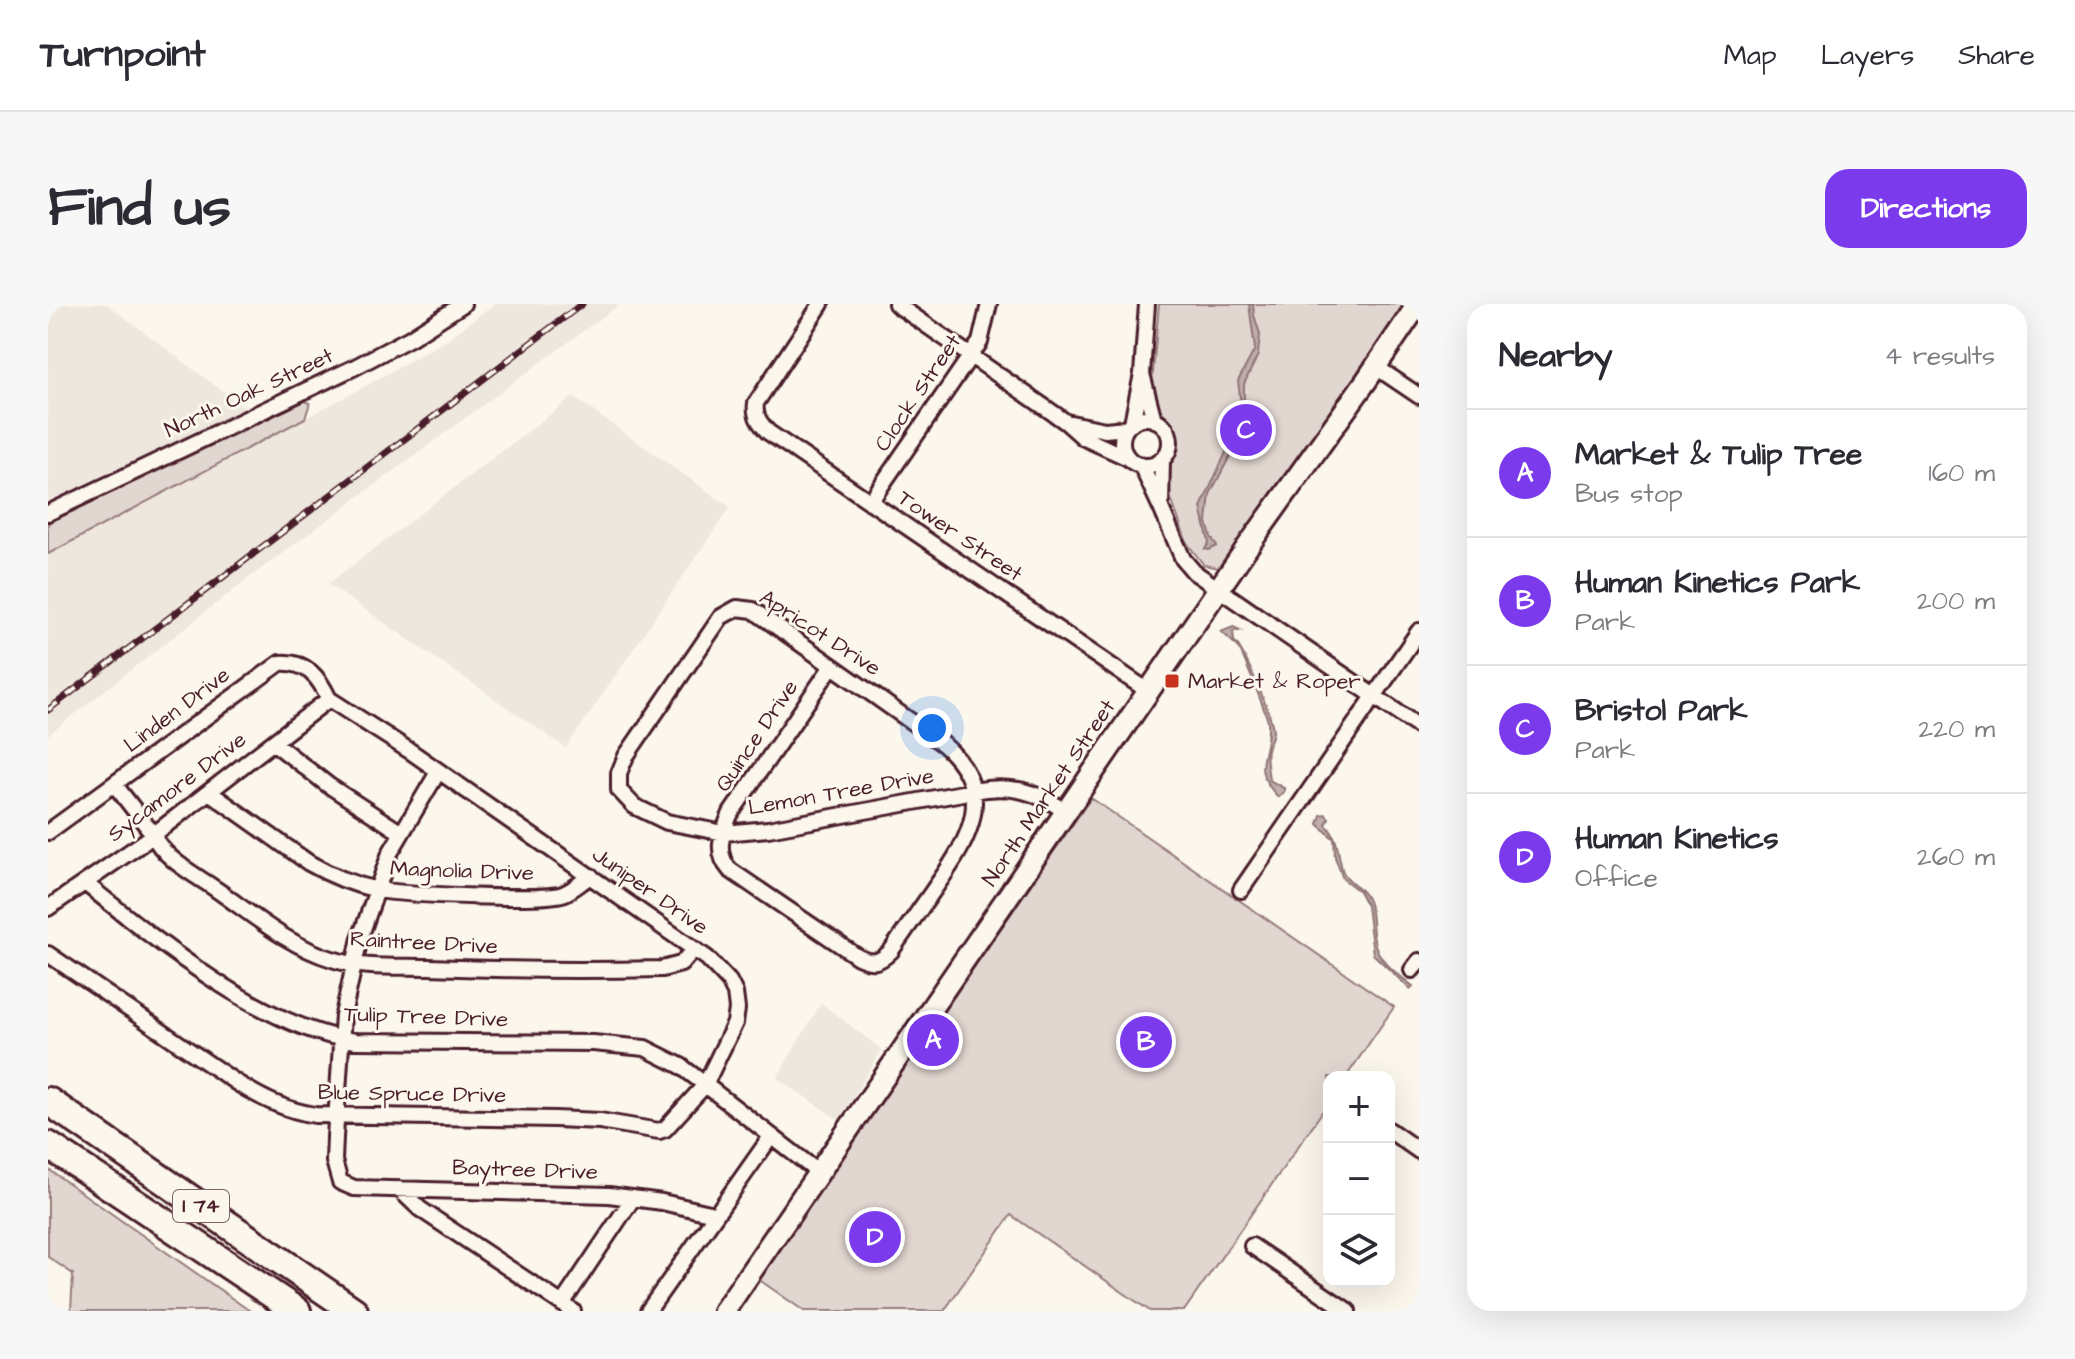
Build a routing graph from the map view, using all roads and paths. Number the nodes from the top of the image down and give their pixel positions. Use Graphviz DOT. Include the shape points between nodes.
graph roads {
  1 [pos="463,304"];
  2 [pos="821,304"];
  3 [pos="896,304"];
  4 [pos="989,304"];
  5 [pos="1147,304"];
  6 [pos="1418,304"];
  7 [pos="971,356"];
  8 [pos="1376,367"];
  9 [pos="1142,374"];
  10 [pos="1419,396"];
  11 [pos="1154,420"];
  12 [pos="1066,422"];
  13 [pos="1129,425"];
  14 [pos="1162,459"];
  15 [pos="1135,461"];
  16 [pos="870,502"];
  17 [pos="1161,508"];
  18 [pos="48,513"];
  19 [pos="1219,589"];
  20 [pos="1419,631"];
  21 [pos="832,666"];
  22 [pos="1148,691"];
  23 [pos="1374,695"];
  24 [pos="329,699"];
  25 [pos="1419,727"];
  26 [pos="274,743"];
  27 [pos="438,772"];
  28 [pos="115,785"];
  29 [pos="973,791"];
  30 [pos="209,792"];
  31 [pos="625,799"];
  32 [pos="1066,812"];
  33 [pos="48,832"];
  34 [pos="400,832"];
  35 [pos="724,833"];
  36 [pos="153,834"];
  37 [pos="591,876"];
  38 [pos="85,883"];
  39 [pos="378,890"];
  40 [pos="1241,890"];
  41 [pos="48,908"];
  42 [pos="694,949"];
  43 [pos="48,954"];
  44 [pos="354,965"];
  45 [pos="342,1039"];
  46 [pos="705,1085"];
  47 [pos="48,1101"];
  48 [pos="337,1115"];
  49 [pos="1395,1134"];
  50 [pos="770,1138"];
  51 [pos="48,1145"];
  52 [pos="1419,1151"];
  53 [pos="818,1172"];
  54 [pos="399,1189"];
  55 [pos="633,1198"];
  56 [pos="714,1214"];
  57 [pos="1252,1246"];
  58 [pos="568,1307"];
  59 [pos="297,1311"];
  60 [pos="354,1311"];
  61 [pos="648,1311"];
  62 [pos="724,1311"];
  63 [pos="1348,1311"];
  1 -- 18 [label="street, North Oak Street" via="355,367"];
  2 -- 16 [label="street, Tower Street" via="755,410 768,432"];
  3 -- 7 [label="street"];
  4 -- 7 [label="street, Clock Street" via="984,334"];
  5 -- 9 [label="street"];
  6 -- 8 [label="main road, North Market Street"];
  7 -- 12 [label="street"];
  7 -- 16 [label="street, Clock Street"];
  8 -- 10 [label="street"];
  8 -- 19 [label="main road, North Market Street"];
  9 -- 11 [label="street"];
  9 -- 13 [label="street"];
  11 -- 13 [label="street"];
  11 -- 14 [label="street" via="1169,438"];
  12 -- 13 [label="street" via="1105,430"];
  12 -- 15 [label="street" via="1084,438"];
  13 -- 15 [label="street" via="1122,443"];
  14 -- 15 [label="street" via="1149,465"];
  14 -- 17 [label="street"];
  15 -- 17 [label="street"];
  16 -- 22 [label="street, Tower Street"];
  17 -- 19 [label="street" via="1183,559"];
  19 -- 22 [label="main road, North Market Street"];
  19 -- 23 [label="street"];
  20 -- 23 [label="street"];
  21 -- 29 [label="street, Apricot Drive" via="953,752"];
  21 -- 31 [label="street, Apricot Drive" via="753,610 730,611 626,756 617,782"];
  21 -- 35 [label="street, Quince Drive" via="731,813"];
  22 -- 32 [label="main road, North Market Street"];
  23 -- 25 [label="street"];
  23 -- 40 [label="street"];
  24 -- 26 [label="street, Sycamore Drive"];
  24 -- 27 [label="street, Juniper Drive"];
  24 -- 28 [label="street, Linden Drive" via="308,669 280,663"];
  26 -- 30 [label="street, Sycamore Drive"];
  26 -- 34 [label="street"];
  27 -- 34 [label="street"];
  27 -- 37 [label="street, Juniper Drive"];
  28 -- 33 [label="street, Linden Drive"];
  28 -- 36 [label="street, Raintree Drive"];
  29 -- 32 [label="street, Lemon Tree Drive" via="1020,788"];
  29 -- 35 [label="street, Lemon Tree Drive"];
  29 -- 35 [label="street" via="972,824 958,854 891,951 876,963 858,957 730,870 720,856"];
  30 -- 36 [label="street, Sycamore Drive"];
  30 -- 39 [label="street, Magnolia Drive" via="309,863"];
  31 -- 35 [label="street, Lemon Tree Drive" via="667,822"];
  32 -- 53 [label="main road, North Market Street"];
  34 -- 39 [label="street"];
  36 -- 38 [label="street, Sycamore Drive"];
  36 -- 44 [label="street, Raintree Drive" via="178,863 280,934"];
  37 -- 39 [label="street, Magnolia Drive" via="565,893 539,897"];
  37 -- 42 [label="street, Juniper Drive"];
  38 -- 41 [label="street, Sycamore Drive"];
  38 -- 45 [label="street, Tulip Tree Drive" via="259,1008"];
  39 -- 44 [label="street"];
  42 -- 44 [label="street, Raintree Drive" via="681,964 662,969"];
  42 -- 46 [label="street, Juniper Drive" via="729,981 737,1001 735,1023"];
  43 -- 48 [label="street, Blue Spruce Drive" via="264,1100 297,1112"];
  44 -- 45 [label="street"];
  45 -- 46 [label="street, Tulip Tree Drive" via="630,1045 661,1054"];
  45 -- 48 [label="street"];
  46 -- 48 [label="street, Blue Spruce Drive" via="671,1125 659,1131 585,1120"];
  46 -- 50 [label="street"];
  47 -- 60 [label="highway, I 74"];
  48 -- 54 [label="street, Baytree Drive" via="336,1176 354,1188"];
  49 -- 52 [label="street"];
  50 -- 53 [label="street"];
  50 -- 56 [label="street"];
  51 -- 59 [label="highway, I 74"];
  53 -- 62 [label="main road, North Market Street"];
  54 -- 55 [label="street, Baytree Drive"];
  54 -- 58 [label="street" via="420,1209"];
  55 -- 56 [label="street, Baytree Drive"];
  55 -- 58 [label="street"];
  56 -- 61 [label="street"];
  57 -- 63 [label="street"];
}
